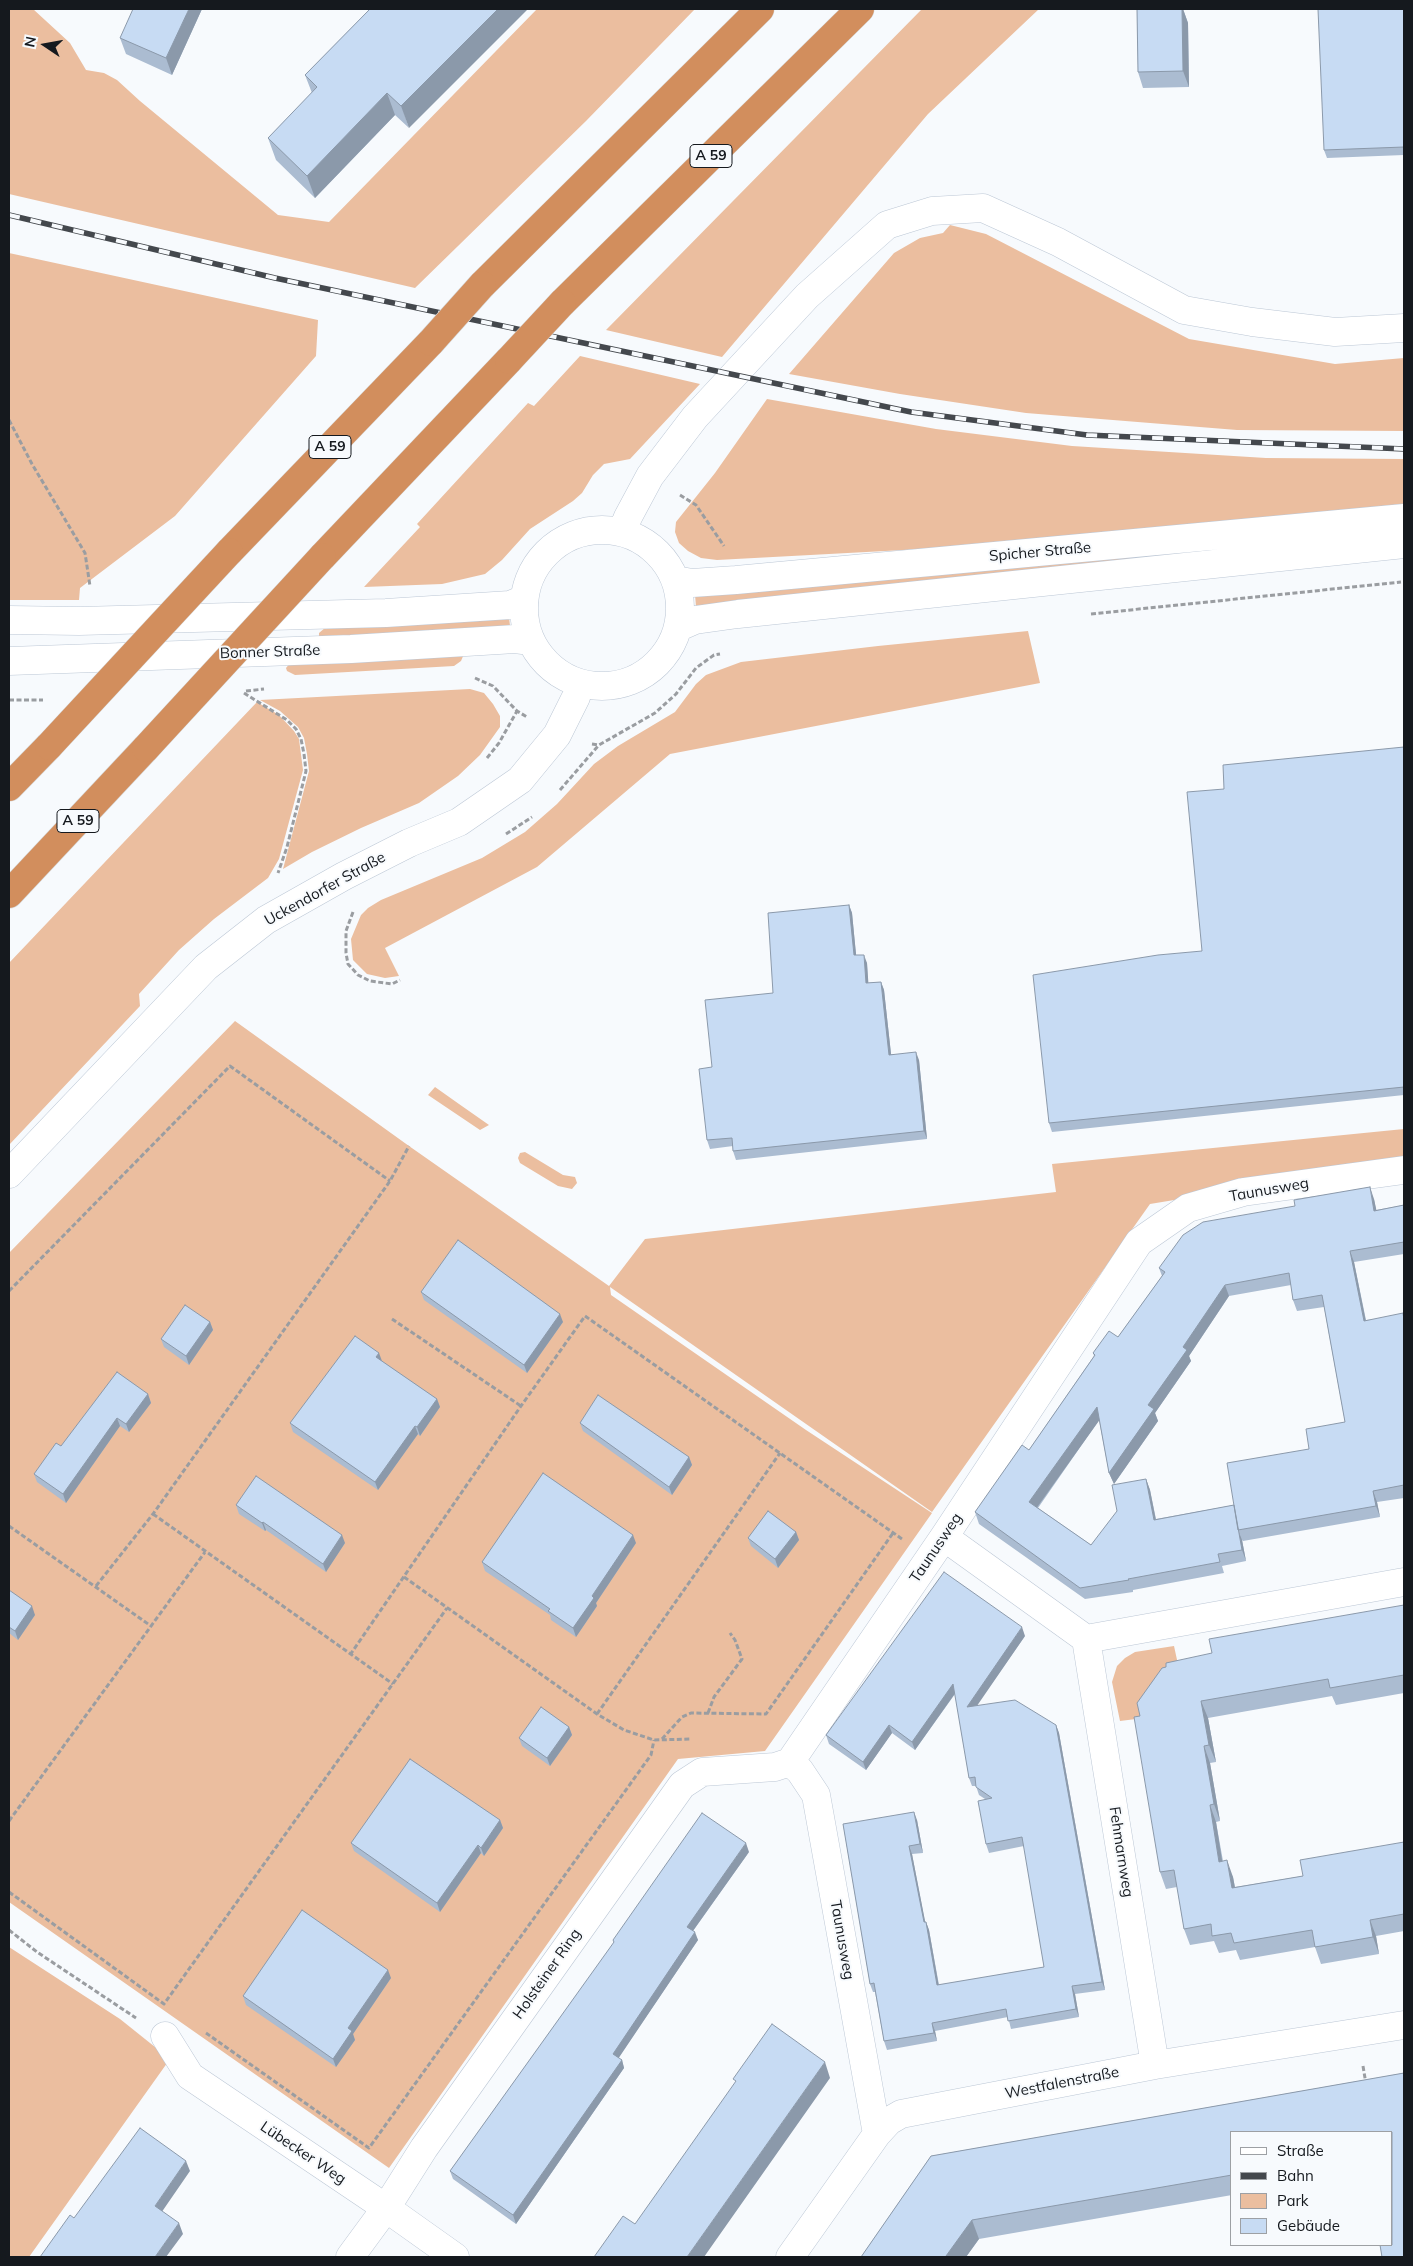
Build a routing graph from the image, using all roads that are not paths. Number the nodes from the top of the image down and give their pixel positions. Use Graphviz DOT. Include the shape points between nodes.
graph roads {
  1 [pos="760,9"];
  2 [pos="860,9"];
  3 [pos="1404,328"];
  4 [pos="1404,518"];
  5 [pos="622,532"];
  6 [pos="1404,544"];
  7 [pos="675,580"];
  8 [pos="524,599"];
  9 [pos="9,620"];
  10 [pos="679,627"];
  11 [pos="531,641"];
  12 [pos="9,661"];
  13 [pos="580,684"];
  14 [pos="9,787"];
  15 [pos="9,894"];
  16 [pos="1404,1170"];
  17 [pos="9,1174"];
  18 [pos="937,1546"];
  19 [pos="1404,1582"];
  20 [pos="1086,1639"];
  21 [pos="790,1762"];
  22 [pos="1404,2025"];
  23 [pos="165,2036"];
  24 [pos="1155,2065"];
  25 [pos="877,2134"];
  26 [pos="386,2208"];
  27 [pos="350,2257"];
  28 [pos="455,2257"];
  29 [pos="790,2257"];
  1 -- 14 [label="highway, A 59, bridge" via="482,285"];
  2 -- 15 [label="highway, A 59, bridge" via="562,303"];
  3 -- 5 [label="street" via="1335,332 1184,310 1058,242 983,208 932,211 888,225 807,296 695,417 650,476"];
  4 -- 7 [label="street, Spicher Straße" via="736,580 692,583"];
  5 -- 7 [label="street" via="640,539 654,550 667,564"];
  5 -- 8 [label="street" via="585,531 558,543 538,563 528,580"];
  6 -- 10 [label="street, Spicher Straße" via="738,614 694,620"];
  7 -- 10 [label="street" via="680,603"];
  8 -- 9 [label="street" via="510,605 386,613"];
  8 -- 11 [label="street"];
  10 -- 13 [label="street" via="662,659 649,671 616,686"];
  11 -- 12 [label="street, Bonner Straße" via="515,639 351,649"];
  11 -- 13 [label="street" via="550,668"];
  13 -- 17 [label="street, Uckendorfer Straße" via="557,735 520,780 459,822 409,843 266,920 206,967"];
  16 -- 18 [label="street, Taunusweg" via="1242,1192 1188,1208 1139,1242"];
  18 -- 20 [label="street"];
  18 -- 21 [label="street, Taunusweg"];
  19 -- 20 [label="street"];
  20 -- 24 [label="street, Fehmarnweg"];
  21 -- 25 [label="street, Taunusweg" via="800,1770 816,1795"];
  21 -- 26 [label="street, Holsteiner Ring" via="775,1767 702,1772 682,1785 424,2148"];
  22 -- 24 [label="street, Westfalenstraße"];
  23 -- 26 [label="street, Lübecker Weg" via="190,2076"];
  24 -- 25 [label="street, Westfalenstraße" via="901,2114"];
  25 -- 29 [label="street, Westfalenstraße"];
  26 -- 27 [label="street, Holsteiner Ring"];
  26 -- 28 [label="street, Lübecker Weg"];
}
